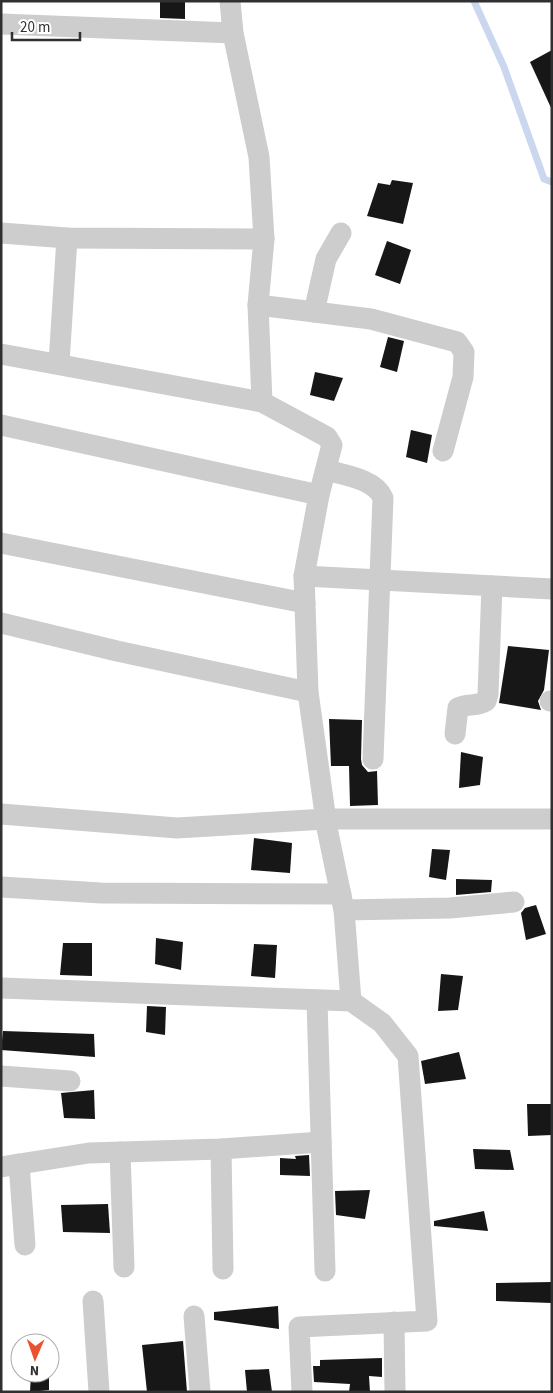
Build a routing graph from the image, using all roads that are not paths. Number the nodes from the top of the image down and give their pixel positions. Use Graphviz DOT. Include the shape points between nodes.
graph roads {
  1 [pos="230,1"];
  2 [pos="1,24"];
  3 [pos="233,33"];
  4 [pos="1,233"];
  5 [pos="341,233"];
  6 [pos="67,238"];
  7 [pos="264,239"];
  8 [pos="258,305"];
  9 [pos="314,312"];
  10 [pos="1,354"];
  11 [pos="59,363"];
  12 [pos="262,402"];
  13 [pos="1,426"];
  14 [pos="443,451"];
  15 [pos="326,470"];
  16 [pos="319,495"];
  17 [pos="1,543"];
  18 [pos="304,576"];
  19 [pos="381,580"];
  20 [pos="492,586"];
  21 [pos="552,589"];
  22 [pos="305,603"];
  23 [pos="1,623"];
  24 [pos="308,692"];
  25 [pos="455,734"];
  26 [pos="373,759"];
  27 [pos="1,814"];
  28 [pos="326,819"];
  29 [pos="552,819"];
  30 [pos="1,887"];
  31 [pos="342,902"];
  32 [pos="514,902"];
  33 [pos="1,988"];
  34 [pos="317,1001"];
  35 [pos="351,1001"];
  36 [pos="1,1076"];
  37 [pos="70,1080"];
  38 [pos="321,1142"];
  39 [pos="222,1149"];
  40 [pos="120,1152"];
  41 [pos="10,1166"];
  42 [pos="26,1245"];
  43 [pos="124,1267"];
  44 [pos="223,1269"];
  45 [pos="325,1270"];
  46 [pos="93,1302"];
  47 [pos="194,1316"];
  48 [pos="394,1322"];
  49 [pos="99,1392"];
  50 [pos="200,1392"];
  51 [pos="302,1392"];
  52 [pos="395,1392"];
  1 -- 3 [label="street"];
  2 -- 3 [label="street"];
  3 -- 7 [label="street" via="259,157"];
  4 -- 6 [label="street"];
  5 -- 9 [label="street" via="326,259"];
  6 -- 7 [label="street"];
  6 -- 11 [label="street"];
  7 -- 8 [label="street"];
  8 -- 9 [label="street"];
  8 -- 12 [label="street"];
  9 -- 14 [label="street" via="371,319 457,342 464,352 463,377"];
  10 -- 11 [label="street"];
  11 -- 12 [label="street"];
  12 -- 15 [label="street" via="327,437 332,445"];
  13 -- 16 [label="street"];
  15 -- 16 [label="street"];
  15 -- 19 [label="street" via="372,485 384,498"];
  16 -- 18 [label="street"];
  17 -- 22 [label="street"];
  18 -- 19 [label="street"];
  18 -- 22 [label="street"];
  19 -- 20 [label="street"];
  19 -- 26 [label="street"];
  20 -- 21 [label="street"];
  20 -- 25 [label="street" via="488,694 486,701 479,705 458,708"];
  22 -- 24 [label="street"];
  23 -- 24 [label="street"];
  24 -- 28 [label="street"];
  27 -- 28 [label="street" via="177,828"];
  28 -- 29 [label="street"];
  28 -- 31 [label="street"];
  30 -- 31 [label="street"];
  31 -- 32 [label="street" via="450,908"];
  31 -- 35 [label="street"];
  33 -- 34 [label="street"];
  34 -- 35 [label="street"];
  34 -- 38 [label="street"];
  35 -- 48 [label="street" via="382,1023 408,1056 427,1321"];
  36 -- 37 [label="street"];
  38 -- 39 [label="street"];
  38 -- 45 [label="street"];
  39 -- 40 [label="street"];
  39 -- 44 [label="street"];
  40 -- 41 [label="street" via="89,1153"];
  40 -- 43 [label="street"];
  41 -- 42 [label="street"];
  46 -- 49 [label="street"];
  47 -- 50 [label="street"];
  48 -- 51 [label="street" via="299,1327"];
  48 -- 52 [label="street"];
}
